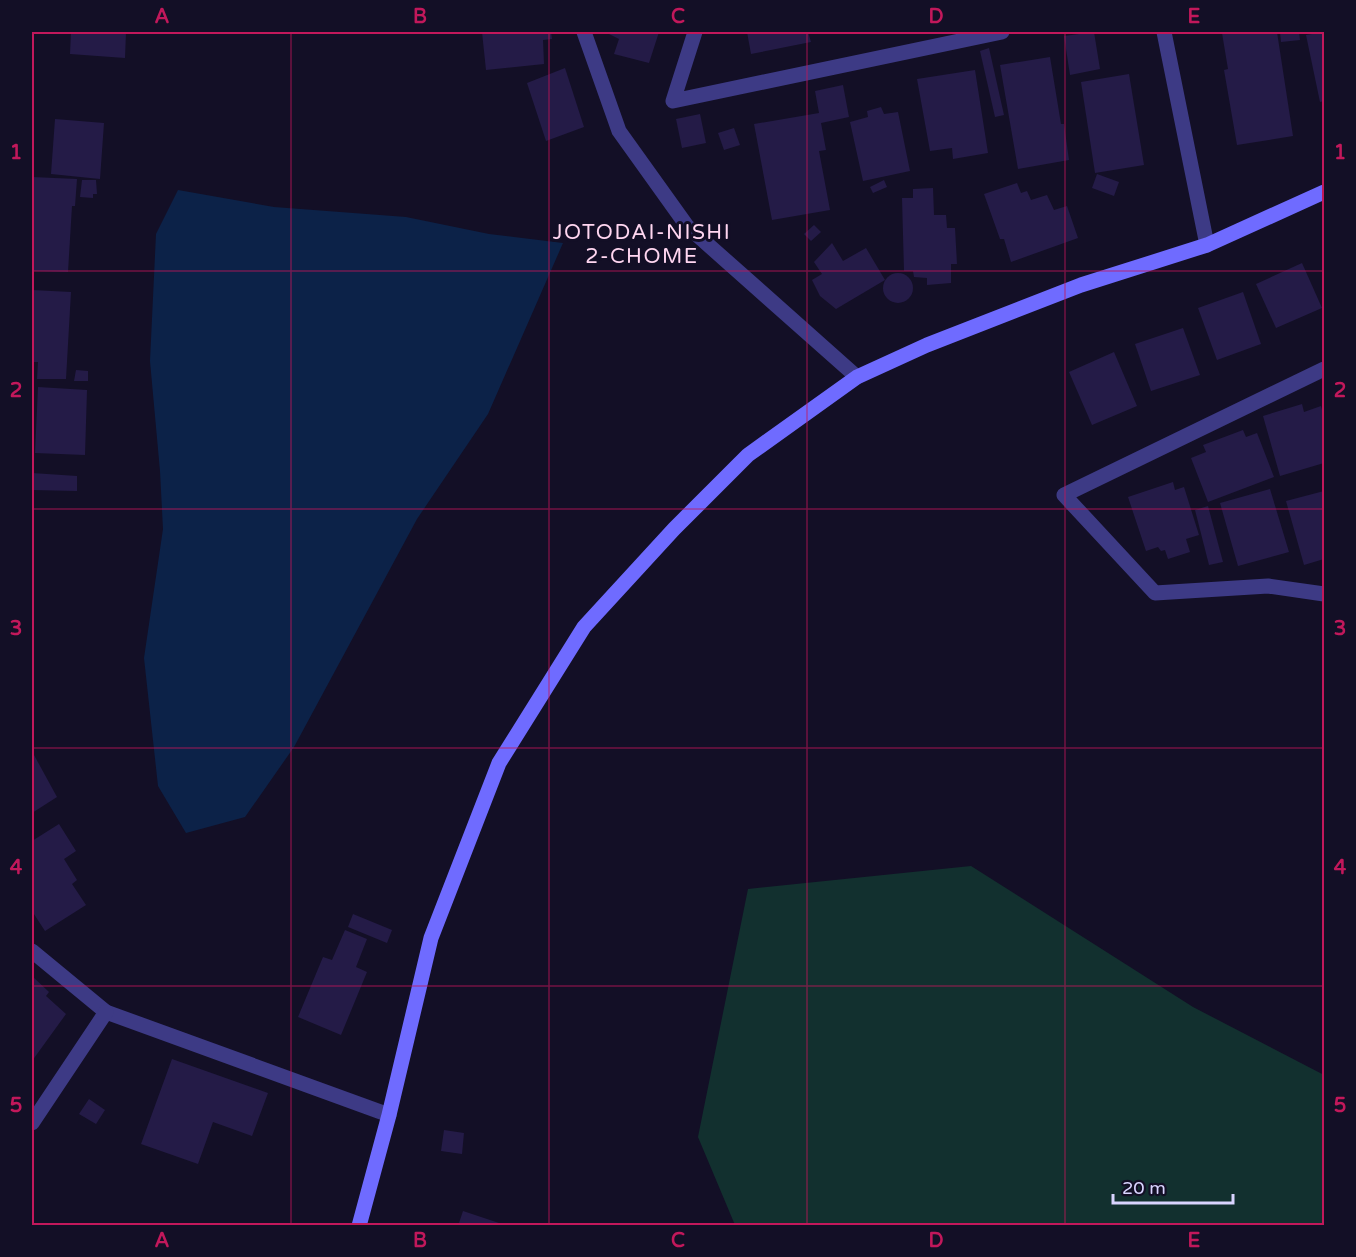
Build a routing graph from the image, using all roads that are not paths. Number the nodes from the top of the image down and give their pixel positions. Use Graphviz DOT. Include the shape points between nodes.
graph roads {
  1 [pos="584,32"];
  2 [pos="695,32"];
  3 [pos="1002,32"];
  4 [pos="1164,32"];
  5 [pos="1324,192"];
  6 [pos="1207,245"];
  7 [pos="1324,369"];
  8 [pos="857,377"];
  9 [pos="1324,594"];
  10 [pos="32,951"];
  11 [pos="106,1012"];
  12 [pos="389,1115"];
  13 [pos="32,1123"];
  14 [pos="359,1226"];
  1 -- 8 [label="street" via="619,131 687,226"];
  2 -- 3 [label="street" via="673,101"];
  4 -- 6 [label="street"];
  5 -- 6 [label="street"];
  6 -- 8 [label="street" via="1081,285 927,345"];
  7 -- 9 [label="street" via="1064,495 1155,593 1268,586"];
  8 -- 12 [label="street" via="748,455 584,627 499,763 431,938"];
  10 -- 11 [label="street"];
  11 -- 12 [label="street"];
  11 -- 13 [label="street"];
  12 -- 14 [label="street"];
}
